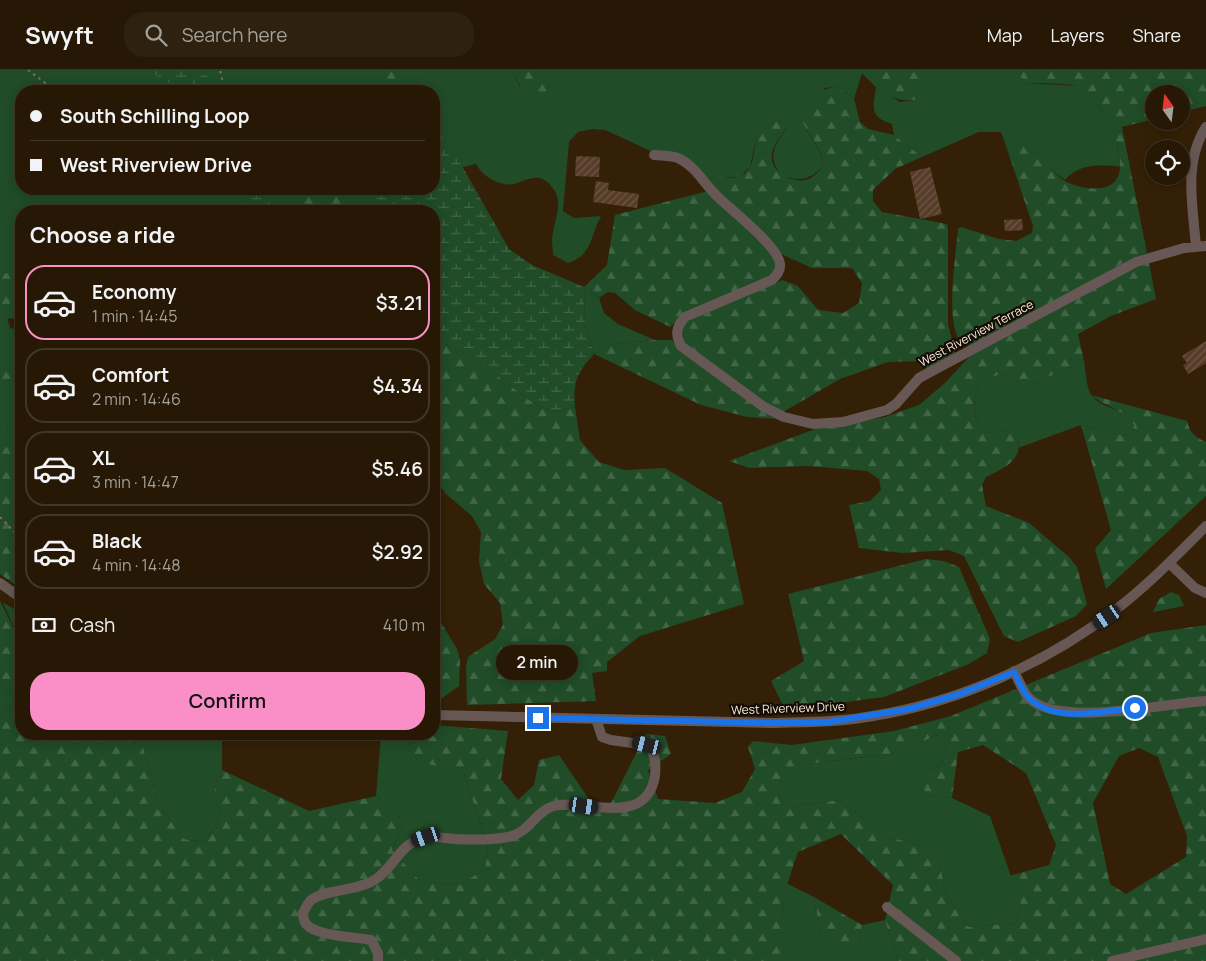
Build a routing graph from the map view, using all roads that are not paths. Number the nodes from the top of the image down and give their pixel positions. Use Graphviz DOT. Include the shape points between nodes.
graph roads {
  1 [pos="1206,127"];
  2 [pos="654,155"];
  3 [pos="1201,246"];
  4 [pos="1206,526"];
  5 [pos="1169,563"];
  6 [pos="0,583"];
  7 [pos="1206,593"];
  8 [pos="15,594"];
  9 [pos="1014,672"];
  10 [pos="1206,701"];
  11 [pos="440,715"];
  12 [pos="596,719"];
  13 [pos="887,907"];
  14 [pos="1206,939"];
  15 [pos="378,961"];
  16 [pos="956,961"];
  17 [pos="1112,961"];
  1 -- 3 [label="street" via="1193,156 1191,180"];
  2 -- 3 [label="street, West Riverview Terrace" via="672,156 692,168 746,221 780,264 778,274 772,280 685,317 678,325 676,336 681,346 764,406 784,417 813,424 844,422 887,410 919,378 1115,272 1160,254"];
  4 -- 5 [label="street, West Riverview Drive"];
  5 -- 7 [label="street" via="1195,588"];
  5 -- 9 [label="street, West Riverview Drive" via="1107,617 1068,644"];
  6 -- 8 [label="street"];
  9 -- 10 [label="street" via="1029,698 1056,712 1084,713"];
  9 -- 12 [label="street, West Riverview Drive" via="960,694 909,709 829,722"];
  11 -- 12 [label="street, West Riverview Drive"];
  12 -- 15 [label="street" via="602,736 647,745 653,751 656,765 654,782 638,802 619,809 552,806 525,830 508,837 465,840 426,837 411,842 376,879 311,900 303,913 305,923 312,929 331,934 371,940 378,953"];
  13 -- 16 [label="street"];
  14 -- 17 [label="street"];
}
